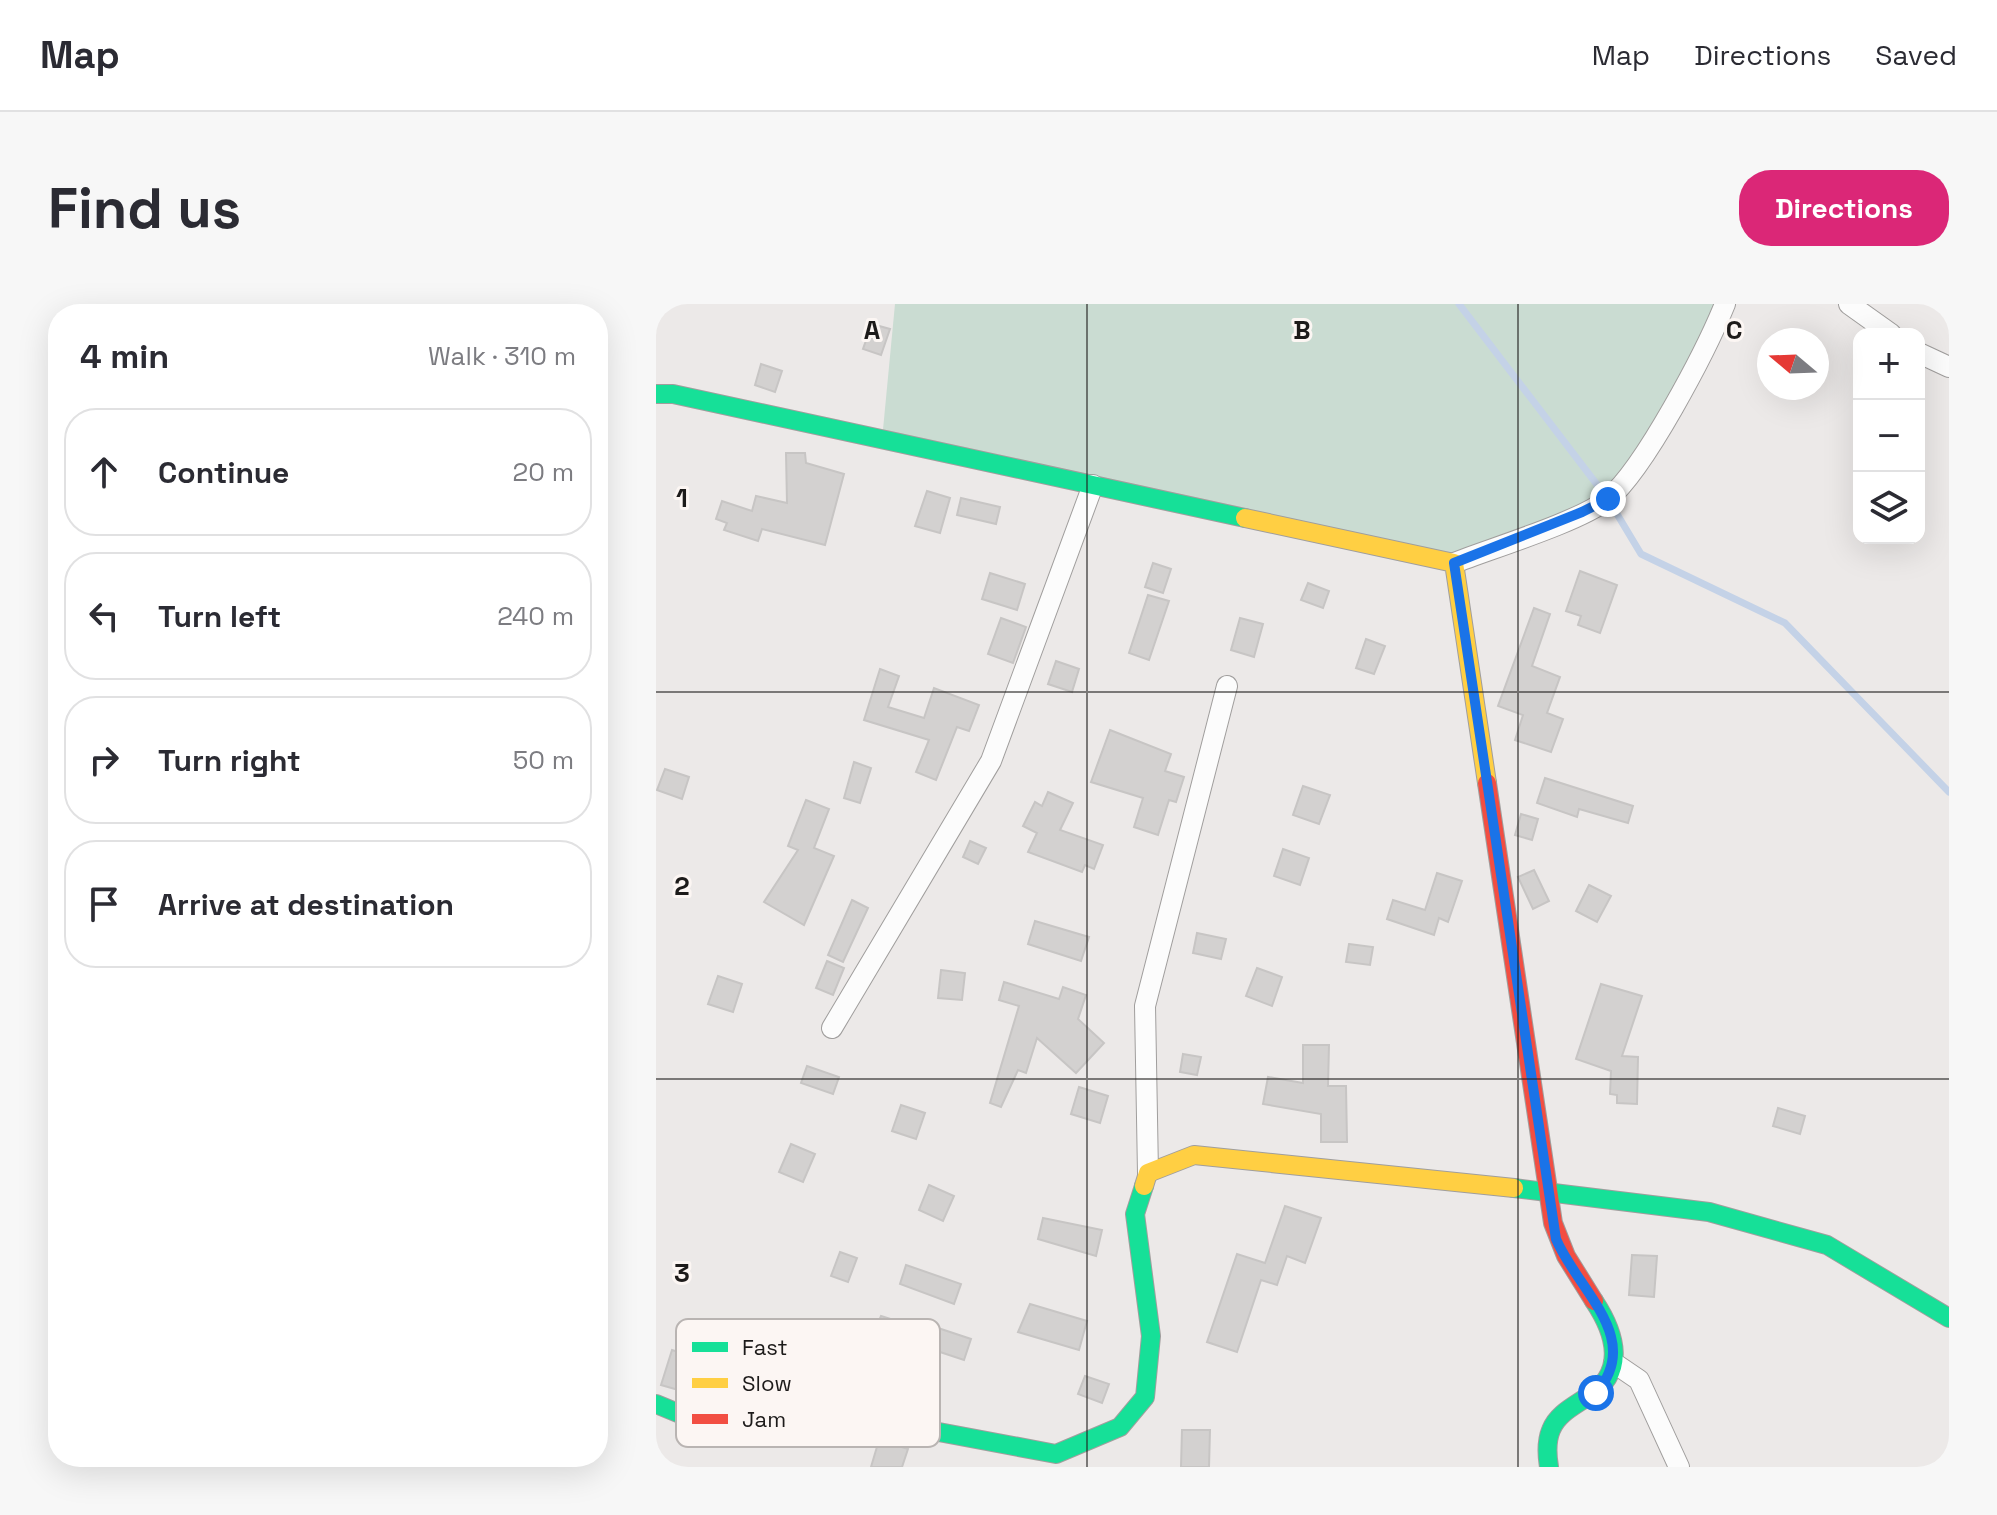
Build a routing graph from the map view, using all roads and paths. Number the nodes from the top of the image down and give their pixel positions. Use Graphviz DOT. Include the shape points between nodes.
graph roads {
  1 [pos="1725,304"];
  2 [pos="1849,304"];
  3 [pos="1883,328"];
  4 [pos="1925,356"];
  5 [pos="1949,367"];
  6 [pos="656,394"];
  7 [pos="1093,485"];
  8 [pos="1454,563"];
  9 [pos="1227,686"];
  10 [pos="832,1028"];
  11 [pos="1148,1173"];
  12 [pos="1548,1191"];
  13 [pos="1949,1318"];
  14 [pos="1614,1363"];
  15 [pos="656,1404"];
  16 [pos="676,1412"];
  17 [pos="940,1435"];
  18 [pos="1061,1460"];
  19 [pos="1549,1467"];
  20 [pos="1679,1467"];
  1 -- 8 [label="street" via="1646,453 1608,499"];
  2 -- 3 [label="street"];
  4 -- 5 [label="street"];
  6 -- 7 [label="street"];
  7 -- 8 [label="street"];
  7 -- 10 [label="street" via="991,761"];
  8 -- 12 [label="street"];
  9 -- 11 [label="street" via="1145,1006"];
  11 -- 12 [label="street" via="1194,1155"];
  11 -- 18 [label="street" via="1135,1214 1151,1336 1145,1397 1120,1427"];
  12 -- 13 [label="street" via="1709,1212 1827,1245"];
  12 -- 14 [label="street" via="1556,1239 1612,1334"];
  14 -- 19 [label="street" via="1596,1393 1553,1424"];
  14 -- 20 [label="street" via="1639,1380"];
  15 -- 16 [label="street"];
  17 -- 18 [label="street"];
}
